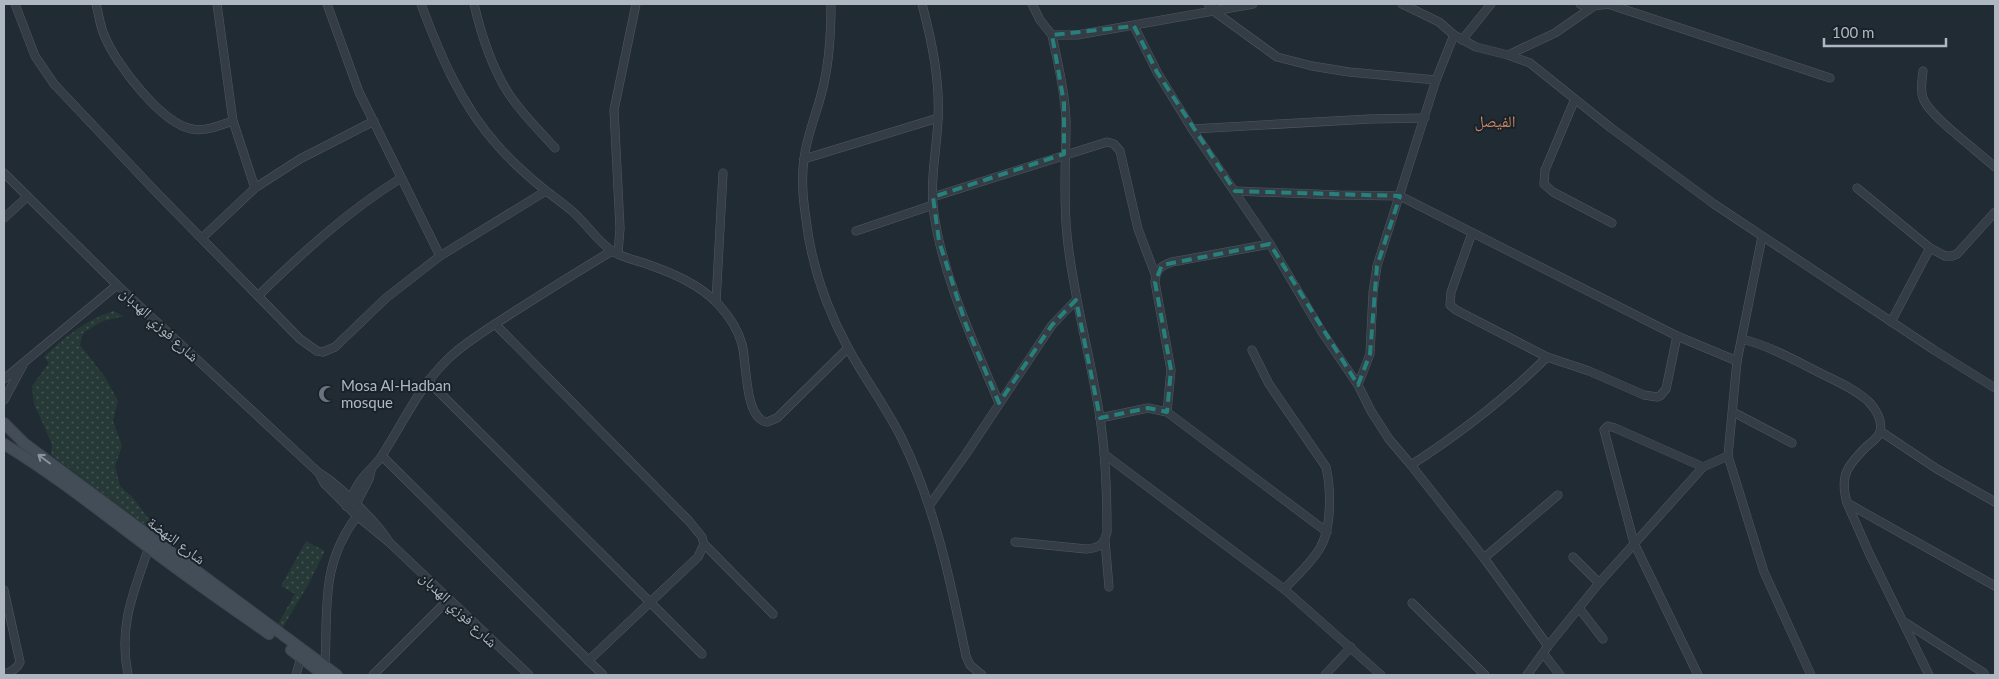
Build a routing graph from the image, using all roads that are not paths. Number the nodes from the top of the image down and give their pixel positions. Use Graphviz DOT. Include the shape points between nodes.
graph roads {
  1 [pos="15,4"];
  2 [pos="97,4"];
  3 [pos="217,4"];
  4 [pos="327,4"];
  5 [pos="421,4"];
  6 [pos="474,4"];
  7 [pos="636,4"];
  8 [pos="831,4"];
  9 [pos="922,4"];
  10 [pos="1032,4"];
  11 [pos="1208,4"];
  12 [pos="1253,4"];
  13 [pos="1402,4"];
  14 [pos="1492,4"];
  15 [pos="1580,4"];
  16 [pos="1590,8"];
  17 [pos="1215,12"];
  18 [pos="1134,26"];
  19 [pos="1052,35"];
  20 [pos="1454,35"];
  21 [pos="1462,40"];
  22 [pos="1508,55"];
  23 [pos="1923,71"];
  24 [pos="1830,78"];
  25 [pos="1436,80"];
  26 [pos="1575,99"];
  27 [pos="938,118"];
  28 [pos="1425,118"];
  29 [pos="374,120"];
  30 [pos="233,121"];
  31 [pos="1192,129"];
  32 [pos="555,148"];
  33 [pos="1064,154"];
  34 [pos="804,159"];
  35 [pos="1995,167"];
  36 [pos="4,173"];
  37 [pos="723,174"];
  38 [pos="401,178"];
  39 [pos="255,188"];
  40 [pos="1857,188"];
  41 [pos="546,191"];
  42 [pos="1235,191"];
  43 [pos="932,196"];
  44 [pos="1400,196"];
  45 [pos="27,197"];
  46 [pos="933,205"];
  47 [pos="1995,212"];
  48 [pos="4,218"];
  49 [pos="1612,224"];
  50 [pos="856,230"];
  51 [pos="1472,233"];
  52 [pos="1762,237"];
  53 [pos="202,238"];
  54 [pos="1270,244"];
  55 [pos="1930,248"];
  56 [pos="615,253"];
  57 [pos="440,256"];
  58 [pos="1155,274"];
  59 [pos="117,285"];
  60 [pos="258,296"];
  61 [pos="1076,300"];
  62 [pos="716,302"];
  63 [pos="1890,322"];
  64 [pos="495,324"];
  65 [pos="1678,336"];
  66 [pos="1742,339"];
  67 [pos="848,348"];
  68 [pos="1252,350"];
  69 [pos="1547,357"];
  70 [pos="1738,361"];
  71 [pos="25,362"];
  72 [pos="4,379"];
  73 [pos="428,381"];
  74 [pos="1358,385"];
  75 [pos="1995,388"];
  76 [pos="4,400"];
  77 [pos="1000,403"];
  78 [pos="1167,412"];
  79 [pos="1733,412"];
  80 [pos="1100,418"];
  81 [pos="4,423"];
  82 [pos="1880,431"];
  83 [pos="1792,443"];
  84 [pos="4,444"];
  85 [pos="1104,454"];
  86 [pos="382,456"];
  87 [pos="1728,456"];
  88 [pos="1411,465"];
  89 [pos="1703,467"];
  90 [pos="371,471"];
  91 [pos="319,473"];
  92 [pos="358,484"];
  93 [pos="340,488"];
  94 [pos="1558,495"];
  95 [pos="1995,502"];
  96 [pos="1847,503"];
  97 [pos="929,506"];
  98 [pos="352,508"];
  99 [pos="1327,532"];
  100 [pos="1105,541"];
  101 [pos="389,542"];
  102 [pos="1015,542"];
  103 [pos="1634,543"];
  104 [pos="150,544"];
  105 [pos="704,544"];
  106 [pos="1572,557"];
  107 [pos="1484,558"];
  108 [pos="1599,583"];
  109 [pos="1995,586"];
  110 [pos="1109,587"];
  111 [pos="1284,588"];
  112 [pos="4,590"];
  113 [pos="449,600"];
  114 [pos="649,602"];
  115 [pos="1412,603"];
  116 [pos="1579,608"];
  117 [pos="773,614"];
  118 [pos="1904,622"];
  119 [pos="1603,639"];
  120 [pos="1548,646"];
  121 [pos="1351,647"];
  122 [pos="1543,653"];
  123 [pos="702,654"];
  124 [pos="301,657"];
  125 [pos="588,661"];
  126 [pos="325,670"];
  127 [pos="1984,673"];
  128 [pos="4,674"];
  129 [pos="128,675"];
  130 [pos="296,675"];
  131 [pos="337,675"];
  132 [pos="373,675"];
  133 [pos="529,675"];
  134 [pos="603,675"];
  135 [pos="982,675"];
  136 [pos="1325,675"];
  137 [pos="1381,675"];
  138 [pos="1485,675"];
  139 [pos="1527,675"];
  140 [pos="1560,675"];
  141 [pos="1698,675"];
  142 [pos="1811,675"];
  143 [pos="1929,675"];
  1 -- 53 [label="street" via="24,32 44,71"];
  2 -- 30 [label="street" via="104,36 113,54 166,116 192,129 204,130"];
  3 -- 30 [label="street"];
  4 -- 29 [label="street" via="359,92"];
  5 -- 41 [label="street" via="440,54 470,110 499,147"];
  6 -- 32 [label="street" via="500,79"];
  7 -- 56 [label="street" via="614,110 620,228"];
  8 -- 34 [label="street" via="830,46 824,84"];
  9 -- 27 [label="street" via="935,52"];
  10 -- 19 [label="street"];
  11 -- 17 [label="street"];
  12 -- 17 [label="street"];
  13 -- 20 [label="street" via="1439,22"];
  14 -- 21 [label="street"];
  15 -- 16 [label="street"];
  16 -- 22 [label="street" via="1555,33"];
  16 -- 24 [label="street" via="1600,4 1616,6"];
  17 -- 18 [label="street"];
  17 -- 25 [label="street" via="1277,57 1349,72"];
  18 -- 19 [label="street" via="1077,35"];
  18 -- 31 [label="street"];
  19 -- 33 [label="street" via="1064,103"];
  20 -- 21 [label="street"];
  20 -- 25 [label="street"];
  21 -- 22 [label="street"];
  22 -- 26 [label="street" via="1530,63"];
  23 -- 35 [label="street" via="1921,91 1925,103"];
  25 -- 28 [label="street"];
  26 -- 49 [label="street" via="1545,170 1544,184"];
  26 -- 52 [label="street" via="1656,162"];
  27 -- 34 [label="street"];
  27 -- 43 [label="street"];
  28 -- 31 [label="street"];
  28 -- 44 [label="street"];
  29 -- 38 [label="street"];
  29 -- 39 [label="street" via="300,159"];
  30 -- 39 [label="street"];
  31 -- 42 [label="street"];
  33 -- 43 [label="street"];
  33 -- 58 [label="street" via="1107,142 1120,151 1138,228"];
  33 -- 61 [label="street" via="1067,235"];
  34 -- 67 [label="street" via="803,196 810,249 830,311"];
  36 -- 45 [label="street, شارع فوزي الهدبان"];
  37 -- 62 [label="street"];
  38 -- 57 [label="street"];
  38 -- 60 [label="street" via="369,198 306,249"];
  39 -- 53 [label="street"];
  40 -- 55 [label="street"];
  41 -- 56 [label="street" via="570,209"];
  41 -- 57 [label="street"];
  42 -- 44 [label="street"];
  42 -- 54 [label="street"];
  43 -- 46 [label="street"];
  44 -- 51 [label="street"];
  44 -- 74 [label="street" via="1377,266 1370,354"];
  45 -- 48 [label="street"];
  45 -- 59 [label="street, شارع فوزي الهدبان"];
  46 -- 50 [label="street"];
  46 -- 77 [label="street" via="939,241 963,316"];
  47 -- 55 [label="street" via="1957,254 1945,256"];
  51 -- 65 [label="street"];
  51 -- 69 [label="street" via="1451,292 1450,305"];
  52 -- 63 [label="street"];
  52 -- 66 [label="street"];
  53 -- 60 [label="street"];
  54 -- 58 [label="street" via="1172,262 1162,265"];
  54 -- 74 [label="street"];
  55 -- 63 [label="street"];
  56 -- 62 [label="street" via="670,273 694,285"];
  56 -- 64 [label="street" via="572,274"];
  57 -- 60 [label="street" via="386,298 335,347 324,352 311,348 300,339"];
  58 -- 78 [label="street" via="1170,370"];
  59 -- 71 [label="street"];
  59 -- 91 [label="street, شارع فوزي الهدبان"];
  61 -- 77 [label="street" via="1052,326"];
  61 -- 80 [label="street"];
  62 -- 67 [label="street" via="726,312 742,343 753,411 764,422 777,418"];
  63 -- 75 [label="street"];
  64 -- 73 [label="street" via="451,356"];
  64 -- 105 [label="street" via="689,521"];
  65 -- 69 [label="street" via="1666,389 1657,398"];
  65 -- 70 [label="street"];
  66 -- 70 [label="street"];
  66 -- 82 [label="street" via="1773,349 1856,392 1875,410"];
  67 -- 97 [label="street" via="902,440"];
  68 -- 99 [label="street" via="1269,384 1326,467 1329,481"];
  69 -- 88 [label="street" via="1520,383 1447,441"];
  70 -- 79 [label="street"];
  71 -- 72 [label="street"];
  71 -- 76 [label="street"];
  73 -- 86 [label="street"];
  73 -- 114 [label="street"];
  74 -- 88 [label="street" via="1389,439"];
  77 -- 97 [label="street"];
  78 -- 80 [label="street" via="1148,408"];
  78 -- 99 [label="street"];
  79 -- 83 [label="street"];
  79 -- 87 [label="street"];
  80 -- 85 [label="street"];
  104 -- 81 [label="street, شارع النهضة, one-way" via="24,443"];
  82 -- 95 [label="street"];
  82 -- 96 [label="street" via="1846,471 1843,486"];
  84 -- 104 [label="street, شارع النهضة"];
  85 -- 100 [label="street"];
  85 -- 111 [label="street"];
  86 -- 90 [label="street"];
  86 -- 125 [label="street"];
  87 -- 89 [label="street"];
  87 -- 142 [label="street" via="1764,572"];
  88 -- 107 [label="street"];
  89 -- 103 [label="street"];
  89 -- 103 [label="street" via="1615,428 1608,426 1604,430"];
  90 -- 92 [label="street"];
  90 -- 98 [label="street"];
  91 -- 93 [label="street, شارع فوزي الهدبان"];
  91 -- 98 [label="street, شارع فوزي الهدبان" via="324,483"];
  92 -- 93 [label="street" via="353,488"];
  92 -- 98 [label="street"];
  93 -- 98 [label="street, شارع فوزي الهدبان"];
  94 -- 107 [label="street"];
  96 -- 109 [label="street"];
  96 -- 118 [label="street"];
  97 -- 135 [label="street" via="966,656 970,665"];
  98 -- 101 [label="street, شارع فوزي الهدبان"];
  98 -- 101 [label="street, شارع فوزي الهدبان" via="384,533"];
  98 -- 126 [label="street" via="336,550 327,590"];
  99 -- 111 [label="street" via="1307,565"];
  100 -- 102 [label="street" via="1097,548 1086,549"];
  100 -- 110 [label="street"];
  101 -- 113 [label="street, شارع فوزي الهدبان"];
  103 -- 108 [label="street"];
  103 -- 141 [label="street"];
  104 -- 124 [label="street, شارع النهضة"];
  104 -- 126 [label="street, شارع النهضة"];
  104 -- 129 [label="street" via="125,624"];
  105 -- 114 [label="street" via="698,557"];
  105 -- 117 [label="street"];
  106 -- 108 [label="street"];
  107 -- 120 [label="street"];
  108 -- 116 [label="street"];
  111 -- 121 [label="street"];
  112 -- 128 [label="street" via="20,662 18,667"];
  113 -- 132 [label="street"];
  113 -- 133 [label="street, شارع فوزي الهدبان"];
  114 -- 123 [label="street"];
  114 -- 125 [label="street"];
  115 -- 138 [label="street"];
  116 -- 119 [label="street"];
  116 -- 120 [label="street"];
  118 -- 127 [label="street"];
  118 -- 143 [label="street"];
  120 -- 122 [label="street"];
  121 -- 136 [label="street"];
  121 -- 137 [label="street"];
  122 -- 139 [label="street"];
  122 -- 140 [label="street"];
  124 -- 126 [label="street, شارع النهضة"];
  124 -- 130 [label="street"];
  125 -- 134 [label="street"];
  126 -- 131 [label="street, شارع النهضة"];
}
